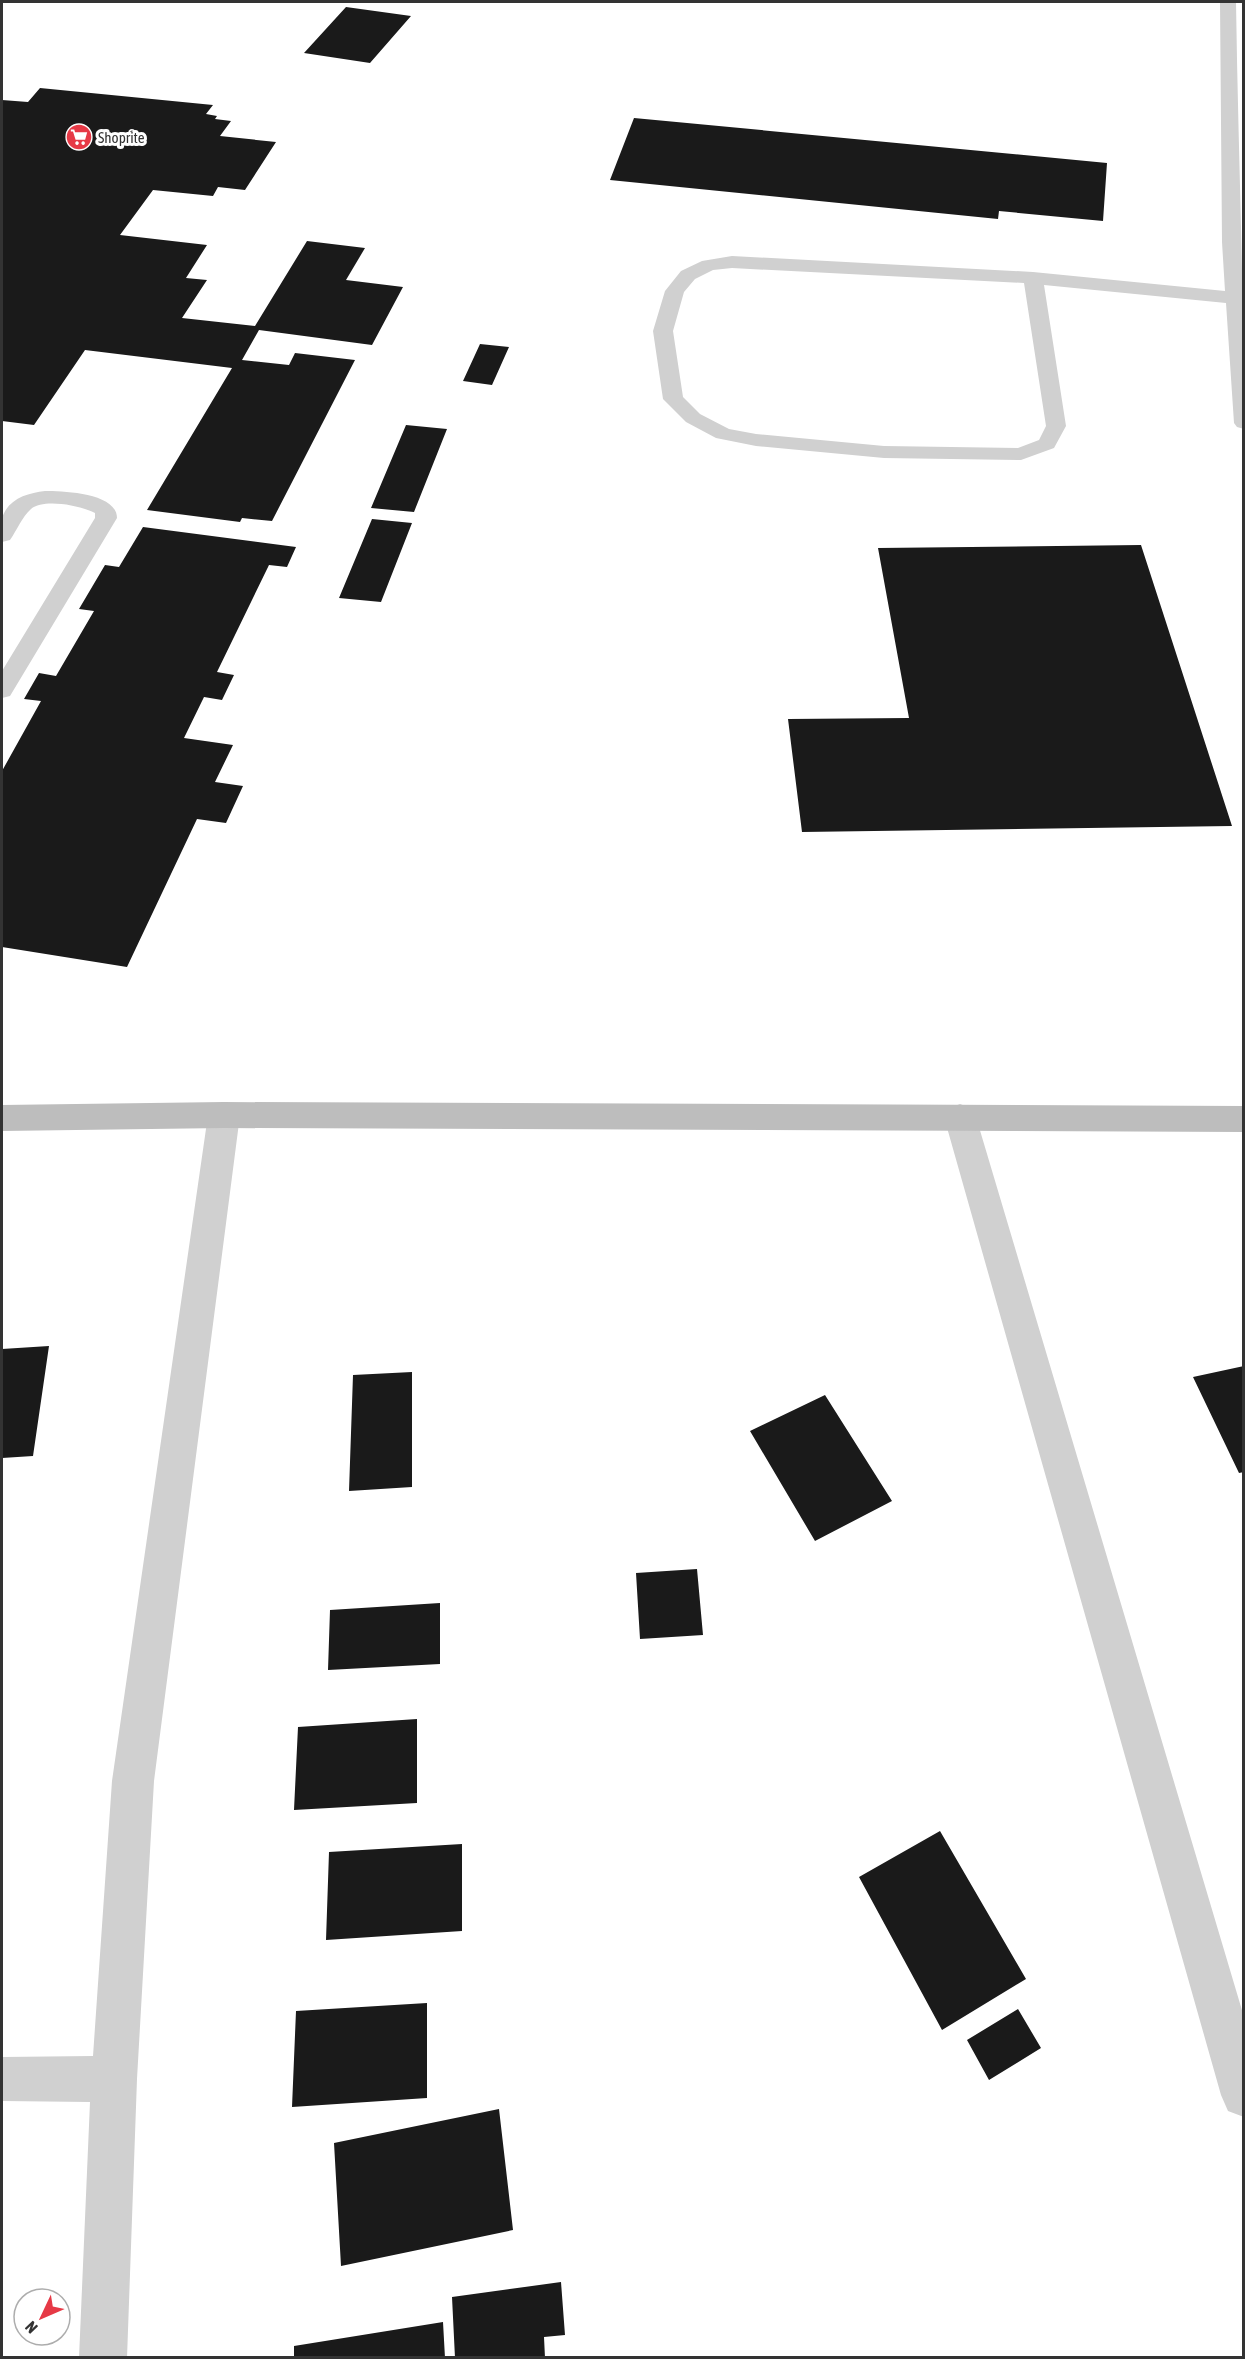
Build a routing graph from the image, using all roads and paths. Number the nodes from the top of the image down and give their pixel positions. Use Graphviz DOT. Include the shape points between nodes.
graph roads {
  1 [pos="1228,2"];
  2 [pos="1033,278"];
  3 [pos="1233,298"];
  4 [pos="1244,423"];
  5 [pos="2,536"];
  6 [pos="2,690"];
  7 [pos="224,1115"];
  8 [pos="960,1117"];
  9 [pos="2,1118"];
  10 [pos="1244,1119"];
  11 [pos="2,2079"];
  12 [pos="114,2079"];
  13 [pos="1244,2095"];
  14 [pos="103,2358"];
  1 -- 3 [label="lane"];
  2 -- 2 [label="lane" via="732,262 709,265 688,275 675,291 663,331 673,399 693,418 723,434 756,440 884,452 1021,454 1047,444 1056,426"];
  2 -- 3 [label="lane"];
  3 -- 4 [label="lane"];
  5 -- 6 [label="lane" via="22,506 37,498 93,502 106,511 106,518"];
  7 -- 8 [label="street"];
  7 -- 9 [label="street"];
  7 -- 12 [label="street" via="133,1781"];
  8 -- 10 [label="street"];
  8 -- 13 [label="street"];
  11 -- 12 [label="street"];
  12 -- 14 [label="street"];
}
